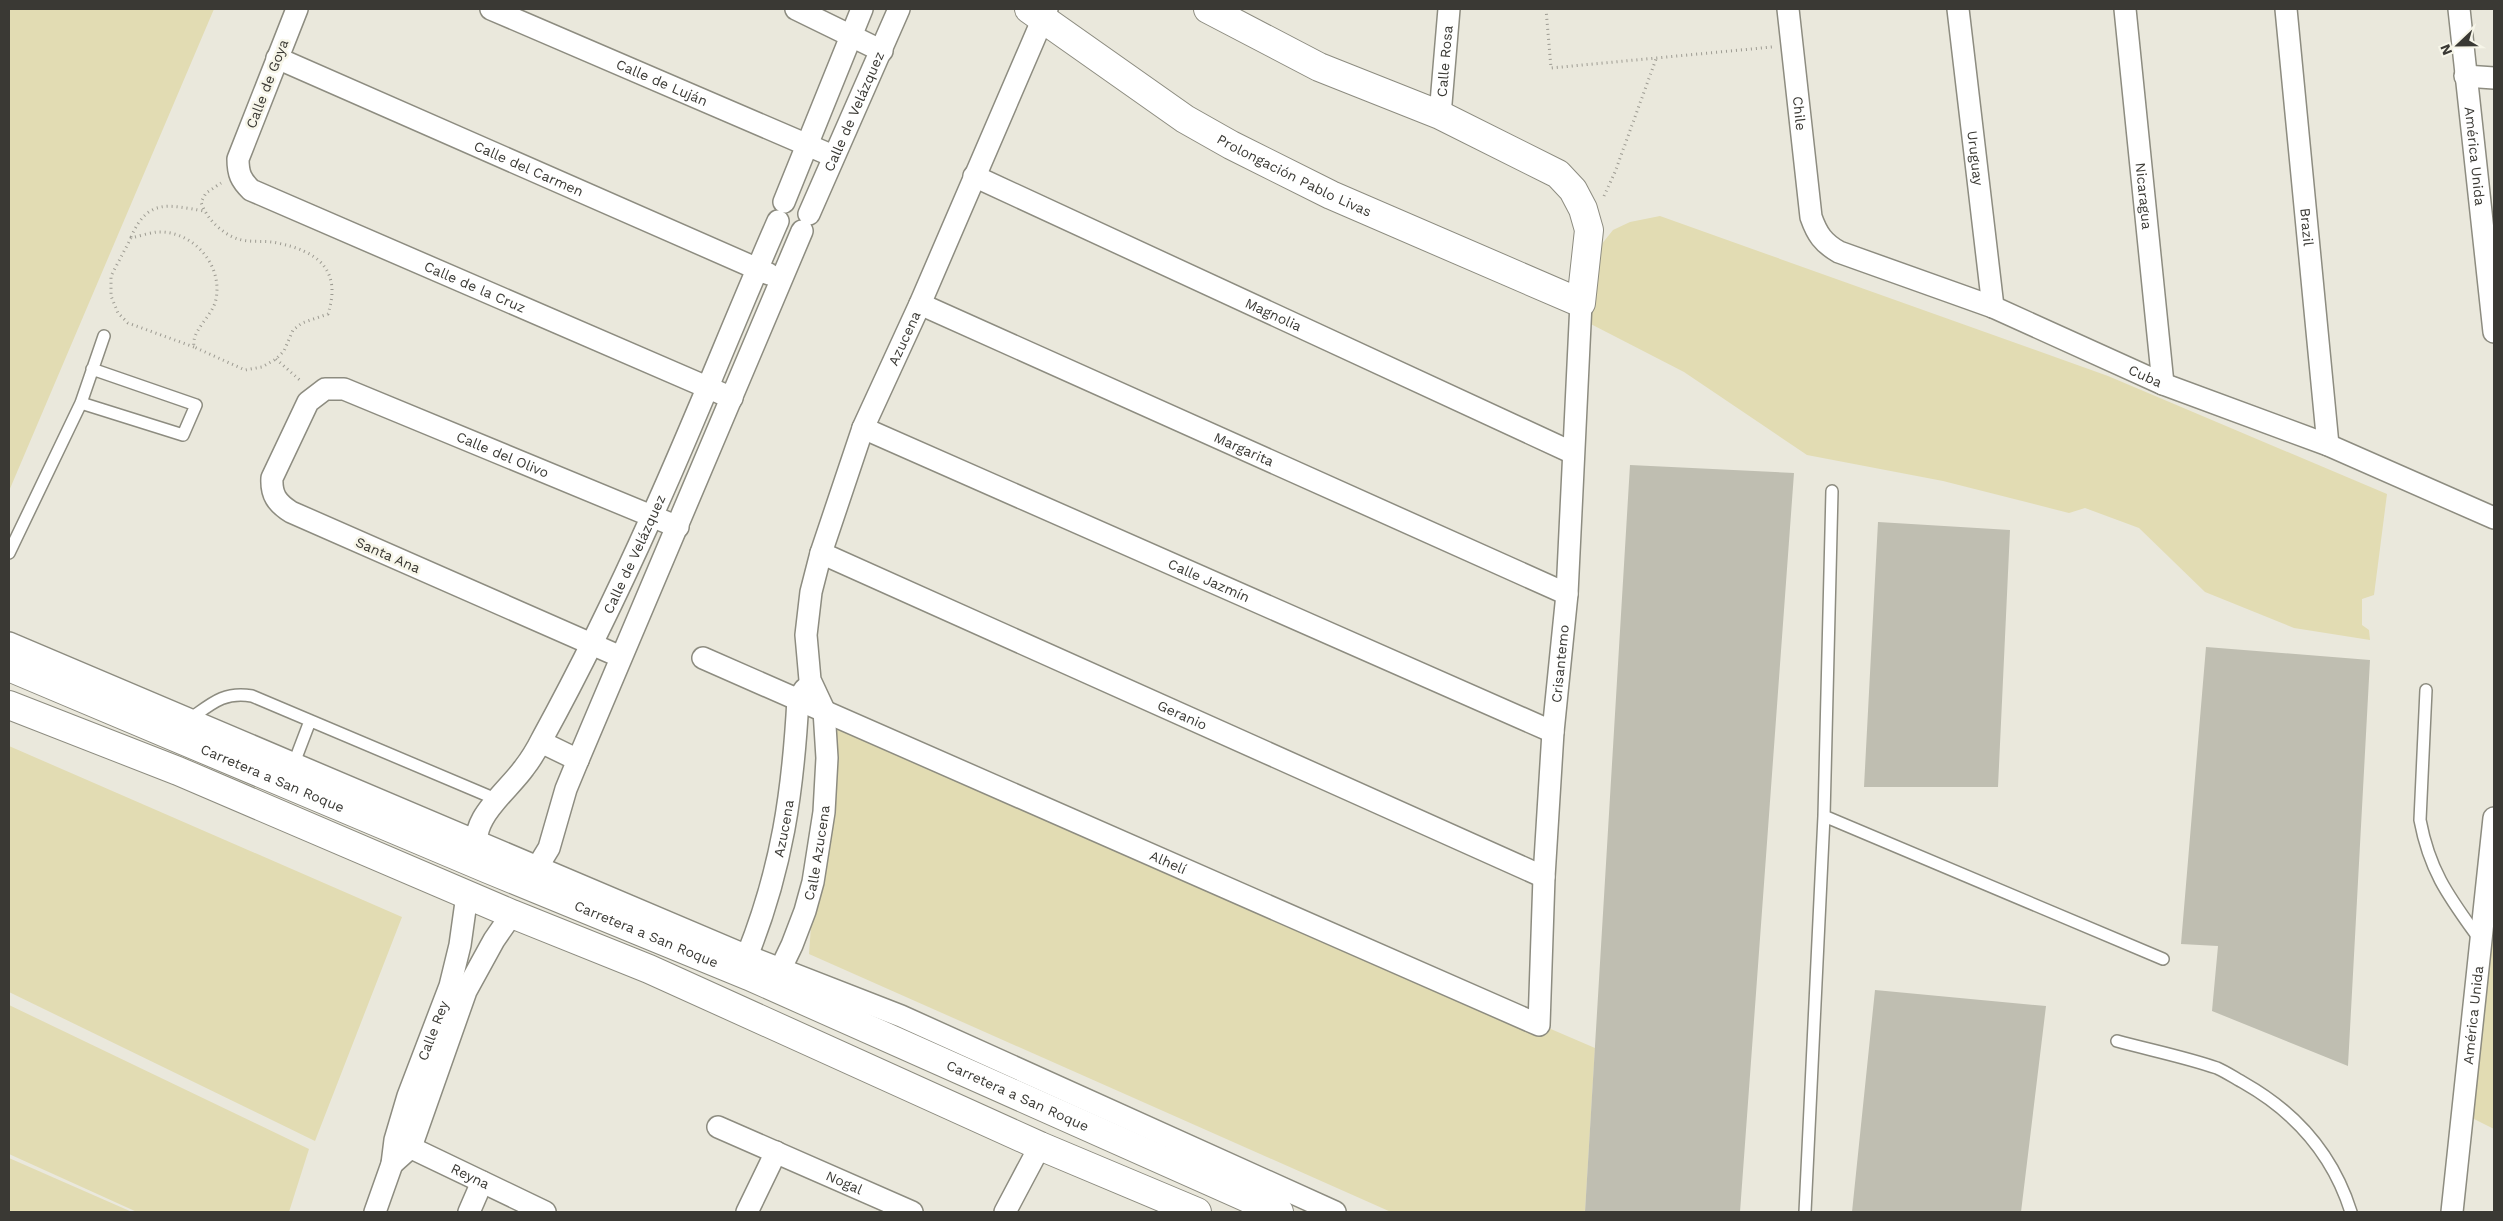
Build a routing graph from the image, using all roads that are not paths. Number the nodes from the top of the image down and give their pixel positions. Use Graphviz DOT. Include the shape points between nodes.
graph roads {
  1 [pos="297,9"];
  2 [pos="491,9"];
  3 [pos="796,9"];
  4 [pos="862,9"];
  5 [pos="867,9"];
  6 [pos="899,9"];
  7 [pos="1208,9"];
  8 [pos="1449,9"];
  9 [pos="1788,9"];
  10 [pos="1958,9"];
  11 [pos="2125,9"];
  12 [pos="2286,9"];
  13 [pos="2463,10"];
  14 [pos="1039,12"];
  15 [pos="852,35"];
  16 [pos="886,41"];
  17 [pos="277,58"];
  18 [pos="2465,76"];
  19 [pos="2494,78"];
  20 [pos="1440,115"];
  21 [pos="807,144"];
  22 [pos="833,156"];
  23 [pos="2485,161"];
  24 [pos="238,165"];
  25 [pos="974,176"];
  26 [pos="1811,217"];
  27 [pos="757,268"];
  28 [pos="780,280"];
  29 [pos="1580,303"];
  30 [pos="920,304"];
  31 [pos="1993,307"];
  32 [pos="2494,332"];
  33 [pos="104,336"];
  34 [pos="92,369"];
  35 [pos="2163,384"];
  36 [pos="707,387"];
  37 [pos="320,392"];
  38 [pos="732,398"];
  39 [pos="81,403"];
  40 [pos="863,428"];
  41 [pos="2328,445"];
  42 [pos="1573,453"];
  43 [pos="1832,491"];
  44 [pos="653,515"];
  45 [pos="2494,518"];
  46 [pos="678,527"];
  47 [pos="9,553"];
  48 [pos="821,553"];
  49 [pos="1567,594"];
  50 [pos="9,643"];
  51 [pos="592,645"];
  52 [pos="621,657"];
  53 [pos="702,658"];
  54 [pos="9,667"];
  55 [pos="810,680"];
  56 [pos="2426,690"];
  57 [pos="798,699"];
  58 [pos="9,705"];
  59 [pos="824,710"];
  60 [pos="190,719"];
  61 [pos="310,721"];
  62 [pos="1553,732"];
  63 [pos="541,742"];
  64 [pos="578,760"];
  65 [pos="294,763"];
  66 [pos="498,800"];
  67 [pos="1824,816"];
  68 [pos="2494,818"];
  69 [pos="475,841"];
  70 [pos="395,863"];
  71 [pos="538,866"];
  72 [pos="502,877"];
  73 [pos="1544,877"];
  74 [pos="467,895"];
  75 [pos="512,914"];
  76 [pos="579,940"];
  77 [pos="2481,942"];
  78 [pos="2163,959"];
  79 [pos="649,969"];
  80 [pos="760,974"];
  81 [pos="458,989"];
  82 [pos="1538,1025"];
  83 [pos="2117,1041"];
  84 [pos="832,1050"];
  85 [pos="960,1070"];
  86 [pos="718,1127"];
  87 [pos="403,1144"];
  88 [pos="1040,1146"];
  89 [pos="776,1152"];
  90 [pos="1144,1152"];
  91 [pos="482,1182"];
  92 [pos="375,1212"];
  93 [pos="469,1212"];
  94 [pos="545,1212"];
  95 [pos="747,1212"];
  96 [pos="912,1212"];
  97 [pos="1005,1212"];
  98 [pos="1196,1212"];
  99 [pos="1279,1212"];
  100 [pos="1334,1212"];
  101 [pos="1805,1212"];
  102 [pos="2351,1212"];
  103 [pos="2452,1212"];
  1 -- 17 [label="street, Calle de Goya"];
  2 -- 21 [label="street, Calle de Luján"];
  3 -- 15 [label="street"];
  4 -- 15 [label="street, Calle de Velázquez"];
  5 -- 16 [label="street"];
  6 -- 16 [label="street, Calle de Velázquez"];
  7 -- 20 [label="main road" via="1319,67"];
  8 -- 20 [label="street, Calle Rosa"];
  9 -- 26 [label="street, Chile"];
  10 -- 31 [label="street, Uruguay"];
  11 -- 35 [label="street, Nicaragua"];
  12 -- 41 [label="street, Brazil"];
  13 -- 18 [label="street, América Unida"];
  14 -- 25 [label="street, Azucena"];
  14 -- 29 [label="main road, Prolongación Pablo Livas" via="1186,119 1232,145 1332,195"];
  15 -- 16 [label="street"];
  15 -- 21 [label="street, Calle de Velázquez"];
  16 -- 22 [label="street, Calle de Velázquez"];
  17 -- 24 [label="street, Calle de Goya"];
  17 -- 27 [label="street, Calle del Carmen"];
  18 -- 19 [label="street"];
  18 -- 23 [label="street, América Unida"];
  20 -- 29 [label="main road" via="1558,174 1573,190 1589,230"];
  21 -- 22 [label="street, Calle de Luján"];
  21 -- 27 [label="street, Calle de Velázquez"];
  22 -- 28 [label="street, Calle de Velázquez"];
  23 -- 32 [label="street, América Unida"];
  24 -- 36 [label="street, Calle de la Cruz" via="242,181 251,190"];
  25 -- 30 [label="street, Azucena"];
  25 -- 42 [label="street, Magnolia"];
  26 -- 31 [label="street, Cuba" via="1819,237 1839,252"];
  27 -- 28 [label="street, Calle del Carmen"];
  27 -- 36 [label="street, Calle de Velázquez"];
  28 -- 38 [label="street, Calle de Velázquez"];
  29 -- 42 [label="street, Crisantemo"];
  30 -- 40 [label="street, Azucena"];
  30 -- 49 [label="street, Margarita"];
  31 -- 35 [label="street, Cuba"];
  33 -- 34 [label="lane"];
  34 -- 39 [label="lane"];
  34 -- 39 [label="lane" via="196,405 183,435"];
  35 -- 41 [label="street, Cuba"];
  36 -- 38 [label="street, Calle de la Cruz"];
  36 -- 44 [label="street, Calle de Velázquez"];
  37 -- 44 [label="street, Calle del Olivo" via="344,389"];
  37 -- 51 [label="street, Santa Ana" via="308,402 272,478 272,489 280,505"];
  38 -- 46 [label="street, Calle de Velázquez"];
  39 -- 47 [label="lane"];
  40 -- 48 [label="street, Azucena"];
  40 -- 62 [label="street, Calle Jazmín"];
  41 -- 45 [label="street, Cuba"];
  42 -- 49 [label="street, Crisantemo"];
  43 -- 67 [label="lane"];
  44 -- 46 [label="street, Calle del Olivo"];
  44 -- 51 [label="street, Calle de Velázquez"];
  46 -- 52 [label="street, Calle de Velázquez"];
  48 -- 55 [label="street, Azucena" via="811,592 806,635"];
  48 -- 73 [label="street, Geranio"];
  49 -- 62 [label="street, Crisantemo"];
  50 -- 60 [label="street"];
  51 -- 52 [label="street, Santa Ana"];
  51 -- 63 [label="street, Calle de Velázquez"];
  52 -- 64 [label="street, Calle de Velázquez"];
  53 -- 57 [label="street, Alhelí"];
  54 -- 72 [label="main road, Carretera a San Roque"];
  55 -- 57 [label="street, Azucena"];
  55 -- 59 [label="street, Azucena"];
  56 -- 77 [label="lane" via="2420,820 2424,841 2443,889"];
  57 -- 59 [label="street, Alhelí"];
  57 -- 80 [label="street, Azucena" via="790,807 775,874"];
  58 -- 70 [label="main road" via="178,771"];
  59 -- 80 [label="street, Calle Azucena" via="827,758 824,812 814,874 802,919"];
  59 -- 82 [label="street, Alhelí"];
  60 -- 61 [label="lane" via="214,701 238,694 252,696"];
  60 -- 65 [label="street"];
  61 -- 65 [label="lane"];
  61 -- 66 [label="lane"];
  62 -- 73 [label="street, Crisantemo"];
  63 -- 64 [label="street"];
  63 -- 66 [label="street, Calle de Velázquez" via="525,768"];
  64 -- 71 [label="street, Calle de Velázquez" via="549,848"];
  65 -- 69 [label="street"];
  66 -- 69 [label="street, Calle de Velázquez" via="479,826"];
  67 -- 78 [label="lane"];
  67 -- 101 [label="lane"];
  68 -- 77 [label="street, América Unida"];
  69 -- 71 [label="street"];
  69 -- 72 [label="street" via="481,858"];
  70 -- 72 [label="main road" via="478,883"];
  70 -- 74 [label="main road"];
  71 -- 72 [label="street"];
  71 -- 80 [label="street"];
  72 -- 76 [label="main road" via="534,910"];
  72 -- 80 [label="main road, Carretera a San Roque"];
  73 -- 82 [label="street, Crisantemo"];
  74 -- 75 [label="main road"];
  74 -- 81 [label="street, Calle Rey"];
  75 -- 76 [label="main road"];
  75 -- 81 [label="street, Calle Rey"];
  76 -- 79 [label="main road"];
  77 -- 103 [label="street, América Unida"];
  79 -- 80 [label="main road" via="712,987"];
  79 -- 84 [label="main road"];
  80 -- 84 [label="main road" via="767,1002"];
  80 -- 85 [label="main road, Carretera a San Roque"];
  80 -- 100 [label="street" via="901,1016"];
  81 -- 87 [label="street, Calle Rey"];
  83 -- 102 [label="lane" via="2218,1069 2293,1116 2331,1166"];
  84 -- 88 [label="main road"];
  85 -- 88 [label="main road" via="993,1097"];
  85 -- 90 [label="main road, Carretera a San Roque"];
  86 -- 89 [label="street, Nogal"];
  87 -- 91 [label="street, Reyna"];
  87 -- 92 [label="street, Calle Rey" via="392,1164"];
  88 -- 90 [label="main road" via="1084,1145"];
  88 -- 97 [label="street"];
  88 -- 98 [label="main road"];
  89 -- 95 [label="street"];
  89 -- 96 [label="street, Nogal"];
  90 -- 99 [label="main road, Carretera a San Roque"];
  91 -- 93 [label="street"];
  91 -- 94 [label="street, Reyna"];
}
